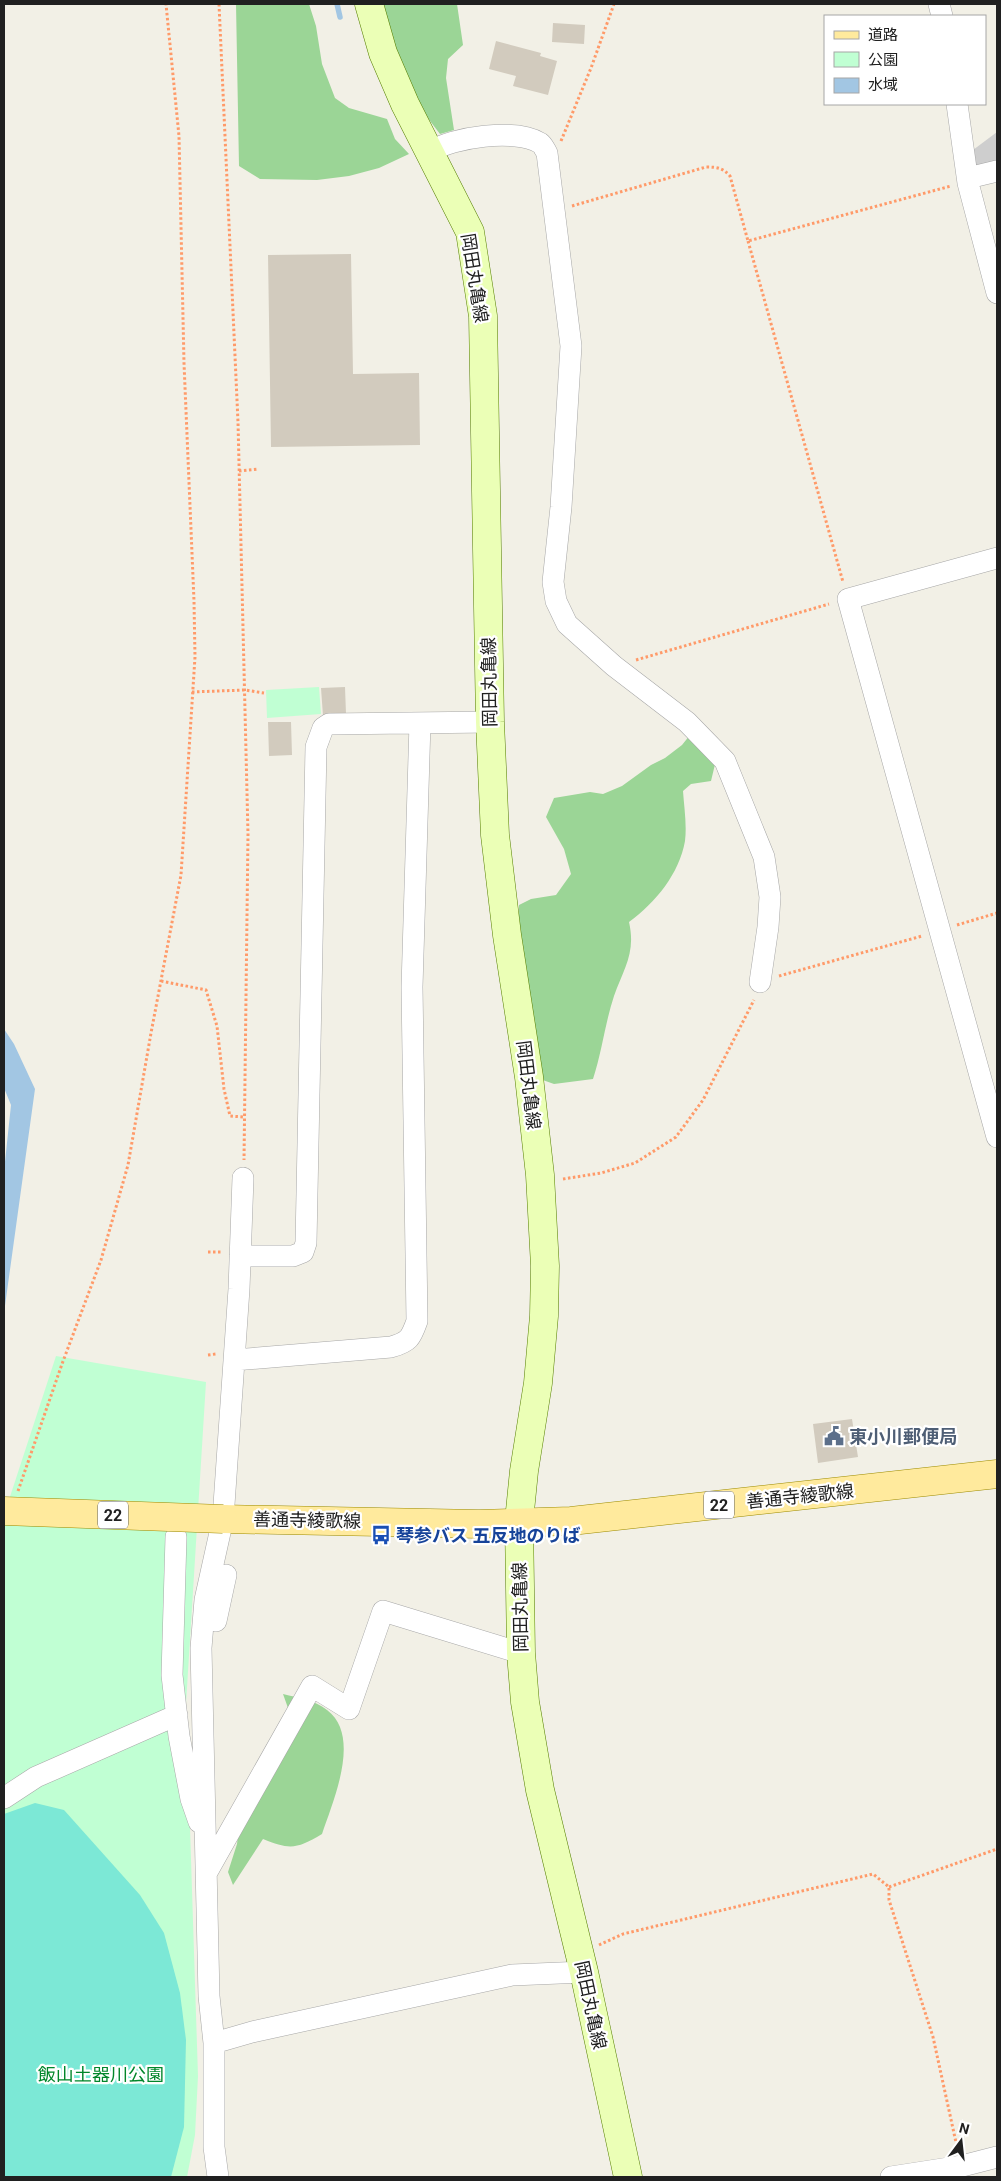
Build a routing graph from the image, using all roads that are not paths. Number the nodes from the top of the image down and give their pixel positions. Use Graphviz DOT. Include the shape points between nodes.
graph roads {
  1 [pos="369,4"];
  2 [pos="958,105"];
  3 [pos="430,152"];
  4 [pos="997,172"];
  5 [pos="968,180"];
  6 [pos="997,293"];
  7 [pos="997,558"];
  8 [pos="490,722"];
  9 [pos="420,723"];
  10 [pos="760,982"];
  11 [pos="997,1138"];
  12 [pos="243,1178"];
  13 [pos="240,1256"];
  14 [pos="234,1360"];
  15 [pos="997,1474"];
  16 [pos="10,1504"];
  17 [pos="223,1519"];
  18 [pos="520,1521"];
  19 [pos="176,1537"];
  20 [pos="226,1575"];
  21 [pos="521,1653"];
  22 [pos="177,1715"];
  23 [pos="4,1798"];
  24 [pos="206,1844"];
  25 [pos="207,1872"];
  26 [pos="582,1962"];
  27 [pos="214,2044"];
  28 [pos="997,2157"];
  29 [pos="218,2177"];
  30 [pos="628,2177"];
  31 [pos="891,2177"];
  1 -- 3 [label="main road, 岡田丸亀線" via="383,53"];
  2 -- 5 [label="street"];
  3 -- 8 [label="main road, 岡田丸亀線" via="470,232 483,316"];
  3 -- 10 [label="street" via="448,143 501,135 523,136 541,144 547,153 572,346 553,582 556,600 567,624 614,666 687,722 725,761 764,857 770,897"];
  4 -- 5 [label="street"];
  5 -- 6 [label="street"];
  7 -- 11 [label="street" via="848,599"];
  8 -- 9 [label="street"];
  8 -- 18 [label="main road, 岡田丸亀線" via="495,835 529,1077 545,1266 538,1383 524,1471"];
  9 -- 13 [label="street" via="329,724 323,728 316,747 306,1243 303,1252 292,1256"];
  9 -- 14 [label="street" via="412,987 417,1321 413,1334 405,1343 391,1347"];
  12 -- 13 [label="street"];
  13 -- 14 [label="street"];
  14 -- 17 [label="street"];
  15 -- 18 [label="main road, 善通寺綾歌線 / 22" via="571,1521"];
  16 -- 17 [label="main road, 善通寺綾歌線 / 22, bridge"];
  17 -- 18 [label="main road, 善通寺綾歌線 / 22" via="479,1524"];
  17 -- 24 [label="street" via="205,1600 201,1648"];
  18 -- 21 [label="main road, 岡田丸亀線"];
  19 -- 22 [label="street" via="172,1674"];
  20 -- 24 [label="street" via="217,1614 213,1676 215,1819"];
  21 -- 25 [label="street" via="384,1611 349,1709 312,1686"];
  21 -- 26 [label="main road, 岡田丸亀線" via="525,1702 540,1790"];
  22 -- 23 [label="street" via="36,1777"];
  22 -- 24 [label="street" via="191,1799"];
  24 -- 25 [label="street"];
  25 -- 27 [label="street" via="208,1996"];
  26 -- 27 [label="street" via="252,2032"];
  26 -- 30 [label="main road, 岡田丸亀線"];
  27 -- 29 [label="street" via="214,2147"];
  28 -- 31 [label="street"];
}
